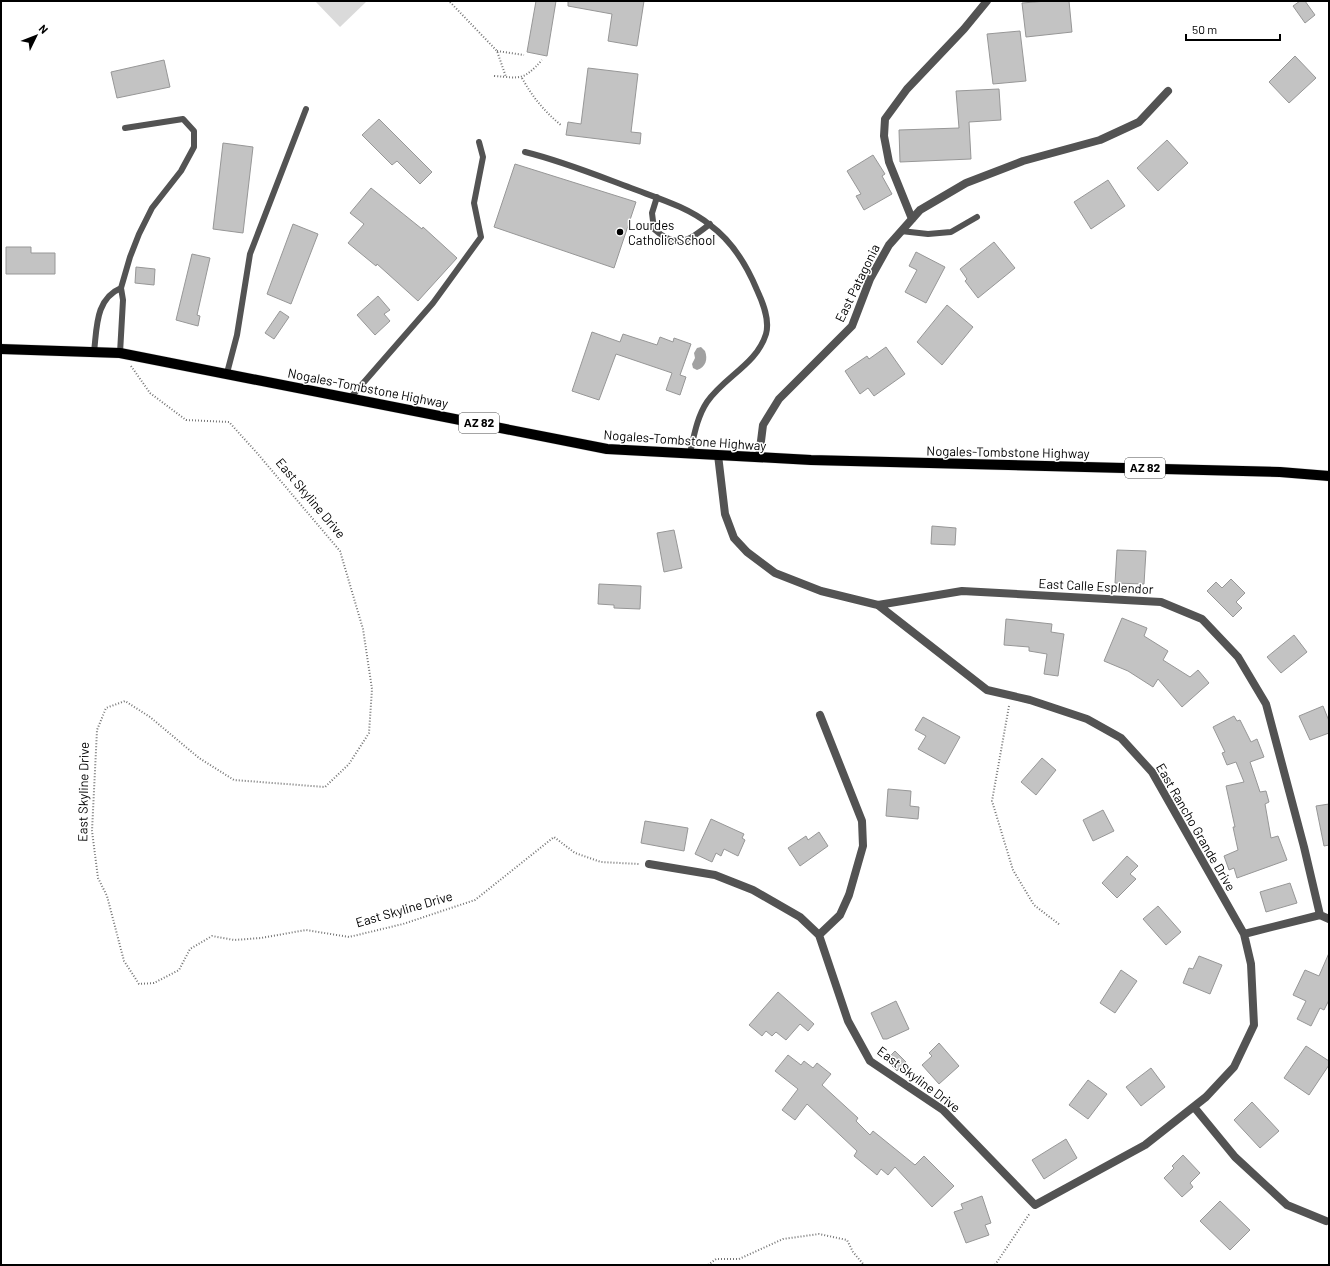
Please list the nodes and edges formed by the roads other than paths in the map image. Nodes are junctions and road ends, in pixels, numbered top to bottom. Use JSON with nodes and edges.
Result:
{"nodes":[{"id":1,"x":987,"y":1,"type":"edge"},
{"id":2,"x":1168,"y":90,"type":"dead end"},
{"id":3,"x":306,"y":109,"type":"dead end"},
{"id":4,"x":125,"y":128,"type":"dead end"},
{"id":5,"x":480,"y":142,"type":"dead end"},
{"id":6,"x":525,"y":152,"type":"dead end"},
{"id":7,"x":657,"y":197,"type":"junction"},
{"id":8,"x":977,"y":217,"type":"dead end"},
{"id":9,"x":912,"y":219,"type":"junction"},
{"id":10,"x":710,"y":224,"type":"junction"},
{"id":11,"x":901,"y":231,"type":"junction"},
{"id":12,"x":121,"y":288,"type":"junction"},
{"id":13,"x":1,"y":349,"type":"edge"},
{"id":14,"x":94,"y":352,"type":"junction"},
{"id":15,"x":120,"y":353,"type":"junction"},
{"id":16,"x":227,"y":373,"type":"junction"},
{"id":17,"x":351,"y":397,"type":"junction"},
{"id":18,"x":690,"y":453,"type":"junction"},
{"id":19,"x":718,"y":455,"type":"junction"},
{"id":20,"x":759,"y":457,"type":"junction"},
{"id":21,"x":1329,"y":476,"type":"edge"},
{"id":22,"x":878,"y":605,"type":"junction"},
{"id":23,"x":820,"y":715,"type":"dead end"},
{"id":24,"x":649,"y":864,"type":"road end"},
{"id":25,"x":1320,"y":914,"type":"junction"},
{"id":26,"x":1329,"y":919,"type":"edge"},
{"id":27,"x":1244,"y":934,"type":"junction"},
{"id":28,"x":819,"y":935,"type":"junction"},
{"id":29,"x":1194,"y":1107,"type":"junction"},
{"id":30,"x":1326,"y":1221,"type":"dead end"}],
"edges":[{"from":1,"to":9,"type":"street"},
{"from":2,"to":9,"type":"street","name":"East Patagonia"},
{"from":3,"to":16,"type":"lane"},
{"from":4,"to":12,"type":"lane"},
{"from":5,"to":17,"type":"lane"},
{"from":6,"to":7,"type":"lane"},
{"from":7,"to":10,"type":"lane"},
{"from":7,"to":10,"type":"lane"},
{"from":8,"to":11,"type":"lane"},
{"from":9,"to":11,"type":"street","name":"East Patagonia"},
{"from":10,"to":18,"type":"lane"},
{"from":11,"to":20,"type":"street","name":"East Patagonia"},
{"from":12,"to":14,"type":"lane"},
{"from":12,"to":15,"type":"lane"},
{"from":13,"to":14,"type":"main road","name":"Nogales-Tombstone Highway","number":"AZ 82"},
{"from":14,"to":15,"type":"main road","name":"Nogales-Tombstone Highway","number":"AZ 82"},
{"from":15,"to":16,"type":"main road","name":"Nogales-Tombstone Highway","number":"AZ 82"},
{"from":16,"to":17,"type":"main road","name":"Nogales-Tombstone Highway","number":"AZ 82"},
{"from":17,"to":18,"type":"main road","name":"Nogales-Tombstone Highway","number":"AZ 82"},
{"from":18,"to":19,"type":"main road","name":"Nogales-Tombstone Highway","number":"AZ 82"},
{"from":19,"to":20,"type":"main road","name":"Nogales-Tombstone Highway","number":"AZ 82"},
{"from":19,"to":22,"type":"street","name":"East Rancho Grande Drive"},
{"from":20,"to":21,"type":"main road","name":"Nogales-Tombstone Highway","number":"AZ 82"},
{"from":22,"to":25,"type":"street","name":"East Calle Esplendor"},
{"from":22,"to":27,"type":"street","name":"East Rancho Grande Drive"},
{"from":23,"to":28,"type":"street"},
{"from":24,"to":28,"type":"street","name":"East Skyline Drive"},
{"from":25,"to":26,"type":"street"},
{"from":25,"to":27,"type":"street"},
{"from":27,"to":29,"type":"street","name":"East Rancho Grande Drive"},
{"from":28,"to":29,"type":"street","name":"East Skyline Drive"},
{"from":29,"to":30,"type":"street"}]}
